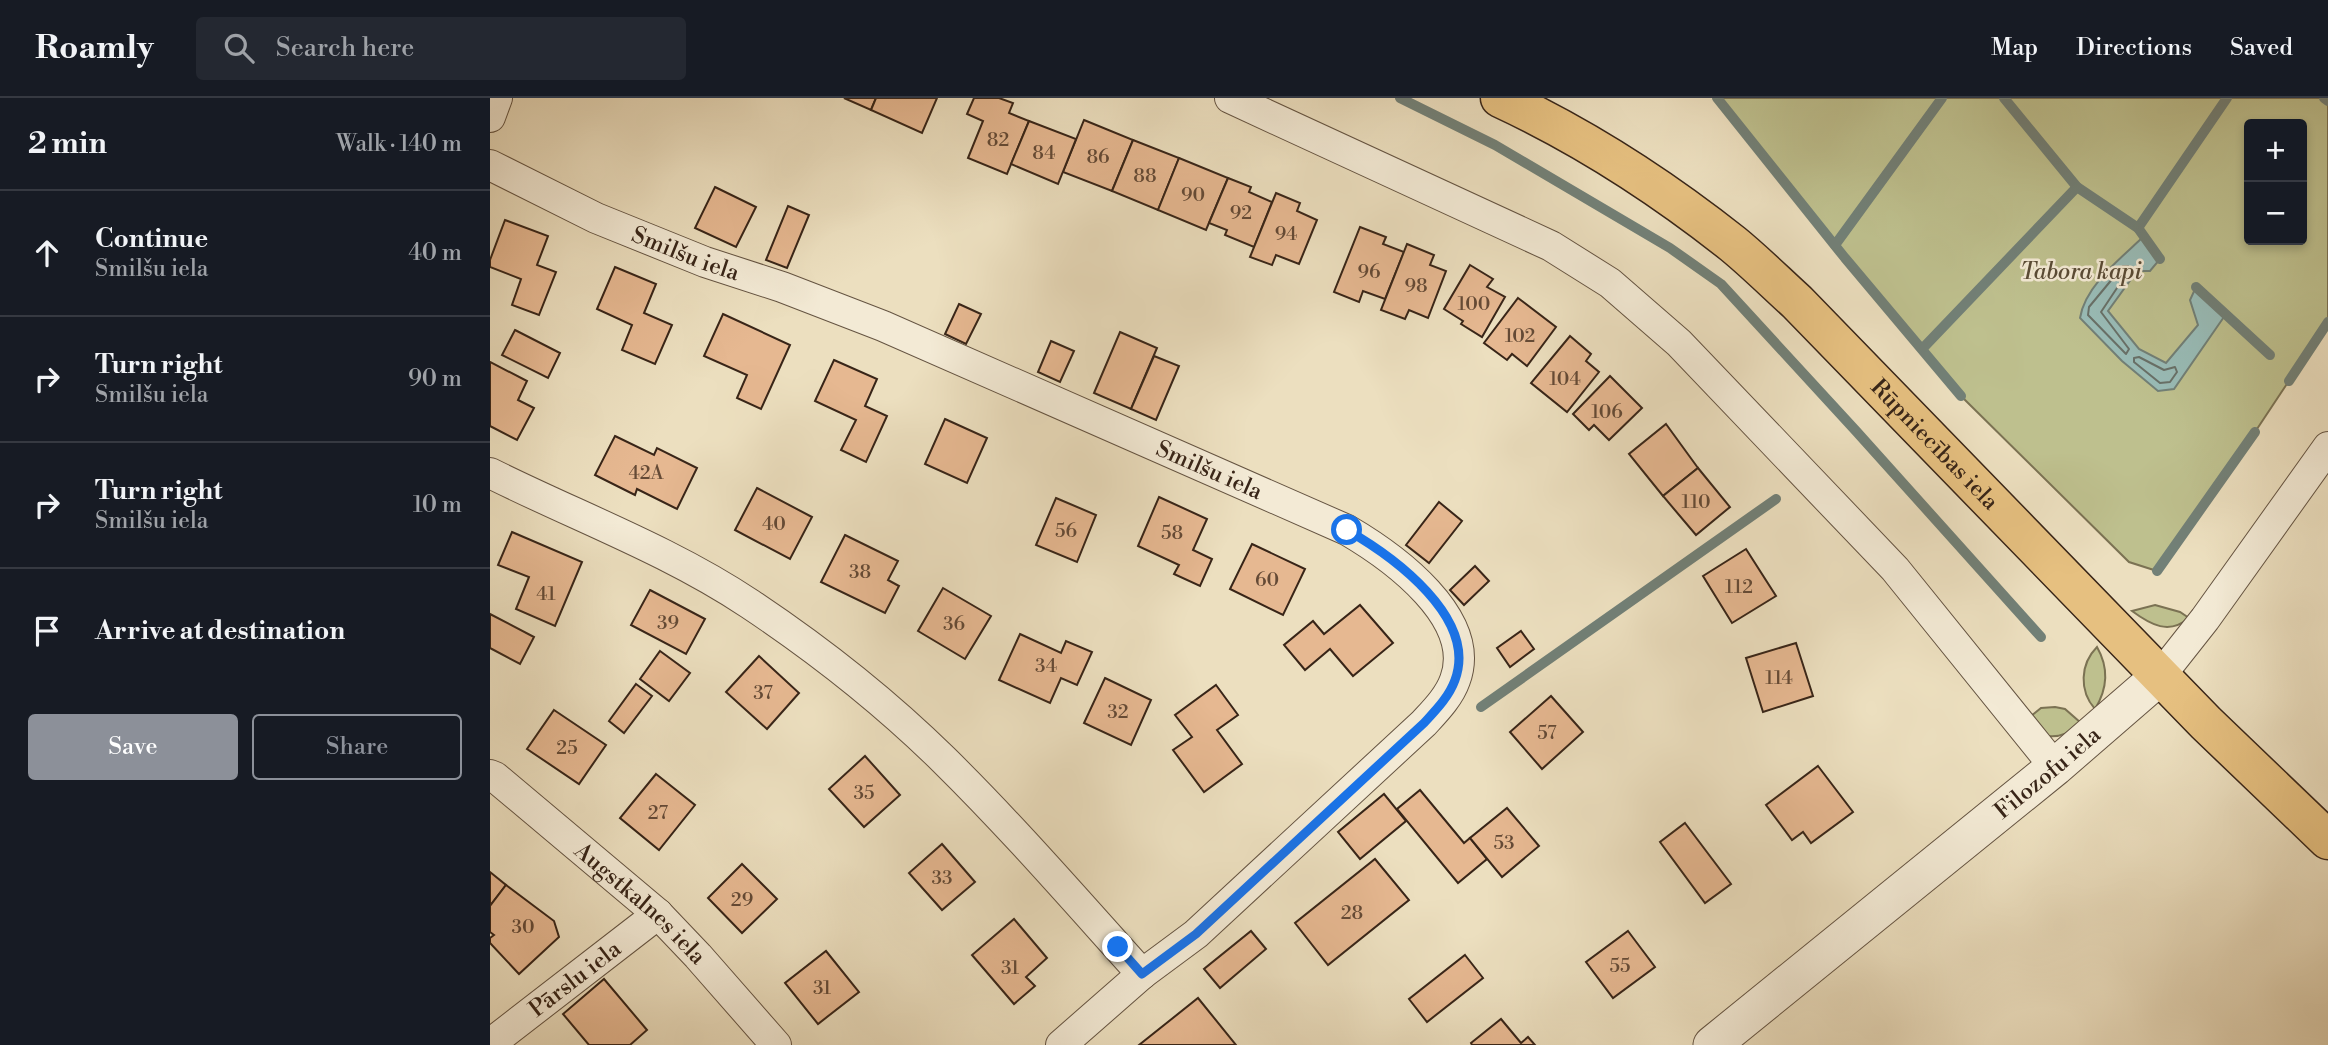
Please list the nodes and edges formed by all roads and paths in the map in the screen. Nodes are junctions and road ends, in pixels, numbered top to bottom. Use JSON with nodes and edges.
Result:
{"nodes":[{"id":1,"x":497,"y":98,"type":"edge"},
{"id":2,"x":1500,"y":98,"type":"edge"},
{"id":3,"x":1247,"y":101,"type":"edge"},
{"id":4,"x":490,"y":117,"type":"edge"},
{"id":5,"x":490,"y":165,"type":"edge"},
{"id":6,"x":2328,"y":447,"type":"edge"},
{"id":7,"x":490,"y":473,"type":"edge"},
{"id":8,"x":2160,"y":676,"type":"junction"},
{"id":9,"x":2055,"y":767,"type":"junction"},
{"id":10,"x":490,"y":775,"type":"edge"},
{"id":11,"x":2328,"y":840,"type":"edge"},
{"id":12,"x":658,"y":914,"type":"junction"},
{"id":13,"x":1142,"y":974,"type":"junction"},
{"id":14,"x":490,"y":1044,"type":"edge"},
{"id":15,"x":776,"y":1045,"type":"edge"},
{"id":16,"x":1060,"y":1045,"type":"edge"},
{"id":17,"x":1712,"y":1045,"type":"edge"}],
"edges":[{"from":1,"to":4,"type":"street"},
{"from":2,"to":8,"type":"main road","name":"Rūpniecības iela"},
{"from":3,"to":9,"type":"street"},
{"from":5,"to":13,"type":"street","name":"Smilšu iela"},
{"from":6,"to":8,"type":"street","name":"Filozofu iela"},
{"from":7,"to":13,"type":"street"},
{"from":8,"to":9,"type":"street","name":"Filozofu iela"},
{"from":8,"to":11,"type":"main road","name":"Rūpniecības iela"},
{"from":9,"to":17,"type":"street","name":"Filozofu iela"},
{"from":10,"to":12,"type":"street","name":"Augstkalnes iela"},
{"from":12,"to":14,"type":"street","name":"Pārslu iela"},
{"from":12,"to":15,"type":"street","name":"Augstkalnes iela"},
{"from":13,"to":16,"type":"street","name":"Smilšu iela"}]}
